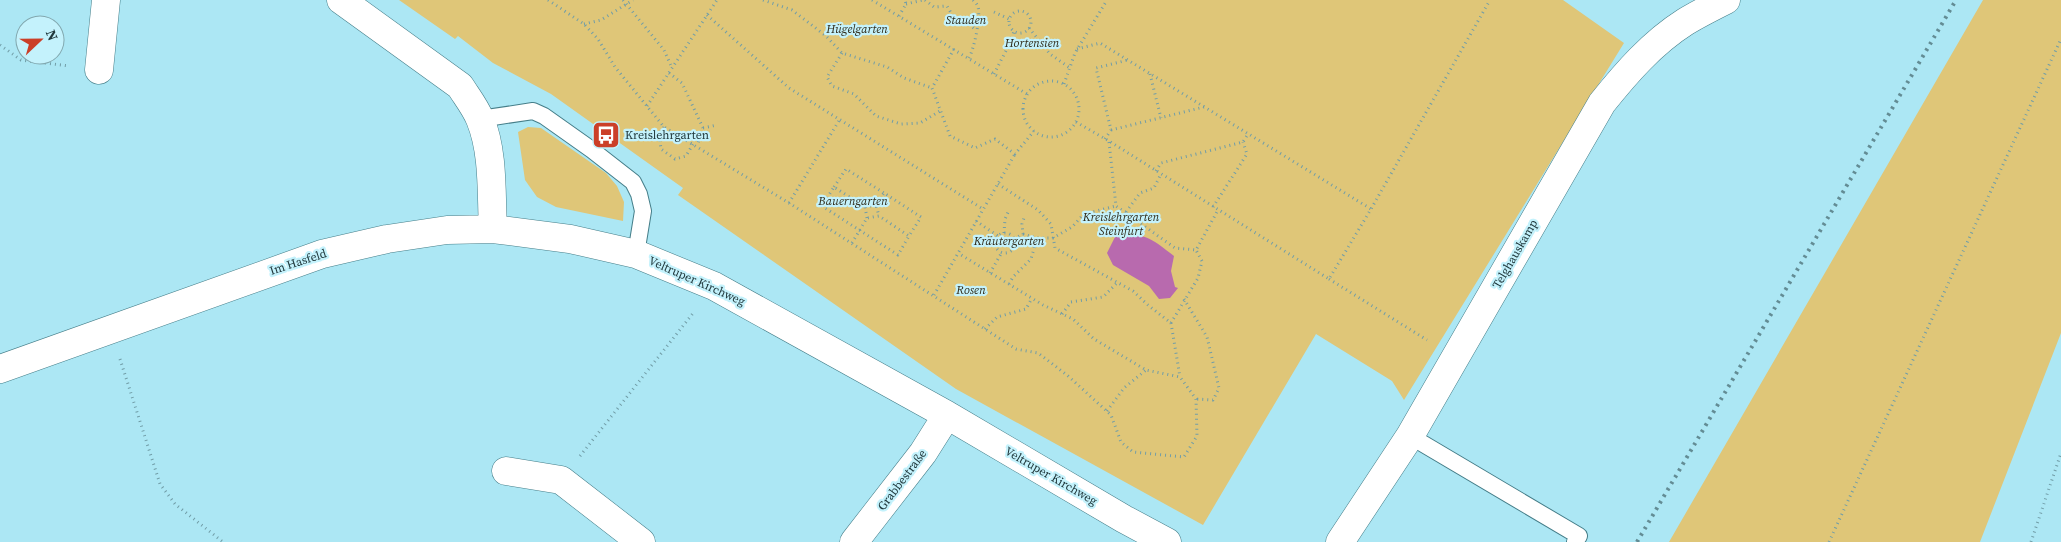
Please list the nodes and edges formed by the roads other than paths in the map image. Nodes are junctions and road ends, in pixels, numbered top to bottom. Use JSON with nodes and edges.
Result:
{"nodes":[{"id":1,"x":106,"y":0,"type":"edge"},
{"id":2,"x":341,"y":0,"type":"edge"},
{"id":3,"x":1726,"y":0,"type":"edge"},
{"id":4,"x":99,"y":70,"type":"road end"},
{"id":5,"x":480,"y":119,"type":"junction"},
{"id":6,"x":493,"y":230,"type":"junction"},
{"id":7,"x":636,"y":254,"type":"junction"},
{"id":8,"x":0,"y":369,"type":"edge"},
{"id":9,"x":947,"y":415,"type":"junction"},
{"id":10,"x":1410,"y":436,"type":"junction"},
{"id":11,"x":506,"y":471,"type":"dead end"},
{"id":12,"x":640,"y":542,"type":"edge"},
{"id":13,"x":854,"y":542,"type":"edge"},
{"id":14,"x":1168,"y":542,"type":"edge"},
{"id":15,"x":1340,"y":542,"type":"edge"},
{"id":16,"x":1575,"y":542,"type":"edge"}],
"edges":[{"from":1,"to":4,"type":"street"},
{"from":2,"to":5,"type":"street"},
{"from":3,"to":10,"type":"street","name":"Telghauskamp"},
{"from":5,"to":6,"type":"street"},
{"from":5,"to":7,"type":"lane"},
{"from":6,"to":7,"type":"street","name":"Veltruper Kirchweg"},
{"from":6,"to":8,"type":"street","name":"Im Hasfeld"},
{"from":7,"to":9,"type":"street","name":"Veltruper Kirchweg"},
{"from":9,"to":13,"type":"street","name":"Grabbestraße"},
{"from":9,"to":14,"type":"street","name":"Veltruper Kirchweg"},
{"from":10,"to":15,"type":"street","name":"Telghauskamp"},
{"from":10,"to":16,"type":"lane"},
{"from":11,"to":12,"type":"street"}]}
